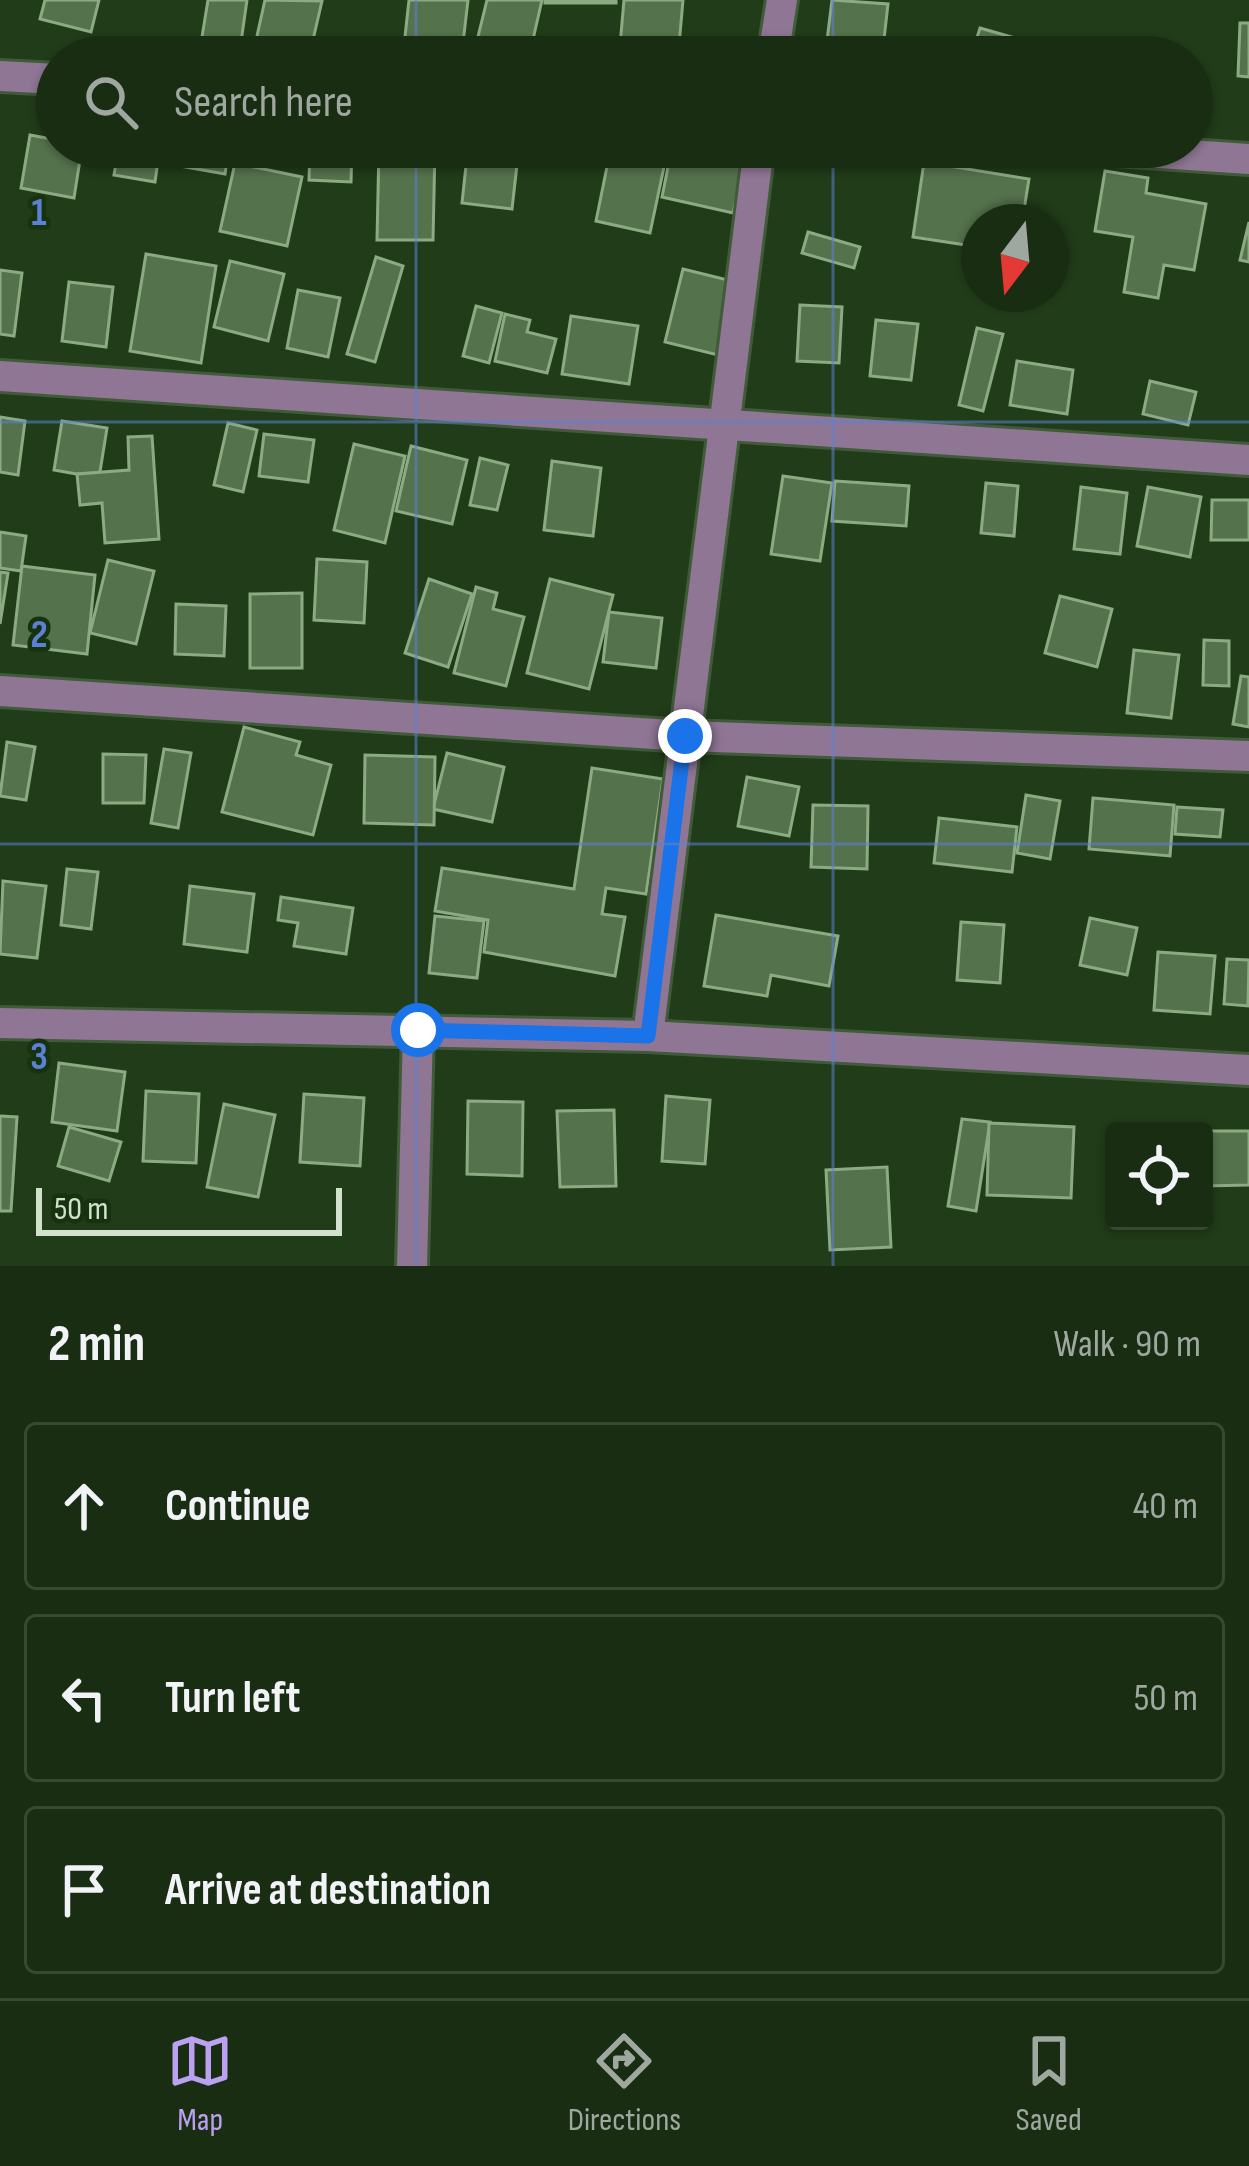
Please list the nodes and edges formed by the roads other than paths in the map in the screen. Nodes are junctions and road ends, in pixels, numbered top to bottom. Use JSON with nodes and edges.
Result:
{"nodes":[{"id":1,"x":782,"y":0,"type":"edge"},
{"id":2,"x":776,"y":36,"type":"edge"},
{"id":3,"x":0,"y":76,"type":"edge"},
{"id":4,"x":36,"y":79,"type":"edge"},
{"id":5,"x":1213,"y":157,"type":"edge"},
{"id":6,"x":1249,"y":159,"type":"edge"},
{"id":7,"x":756,"y":168,"type":"edge"},
{"id":8,"x":0,"y":376,"type":"edge"},
{"id":9,"x":724,"y":424,"type":"junction"},
{"id":10,"x":1249,"y":460,"type":"edge"},
{"id":11,"x":0,"y":691,"type":"edge"},
{"id":12,"x":685,"y":736,"type":"junction"},
{"id":13,"x":1249,"y":756,"type":"edge"},
{"id":14,"x":0,"y":1023,"type":"edge"},
{"id":15,"x":418,"y":1030,"type":"junction"},
{"id":16,"x":648,"y":1036,"type":"junction"},
{"id":17,"x":1249,"y":1070,"type":"edge"},
{"id":18,"x":412,"y":1266,"type":"edge"}],
"edges":[{"from":1,"to":2,"type":"street"},
{"from":3,"to":4,"type":"street"},
{"from":5,"to":6,"type":"street"},
{"from":7,"to":9,"type":"street"},
{"from":8,"to":9,"type":"street"},
{"from":9,"to":10,"type":"street"},
{"from":9,"to":12,"type":"street"},
{"from":11,"to":12,"type":"street"},
{"from":12,"to":13,"type":"street"},
{"from":12,"to":16,"type":"street"},
{"from":14,"to":15,"type":"street"},
{"from":15,"to":16,"type":"street"},
{"from":15,"to":18,"type":"street"},
{"from":16,"to":17,"type":"street"}]}
